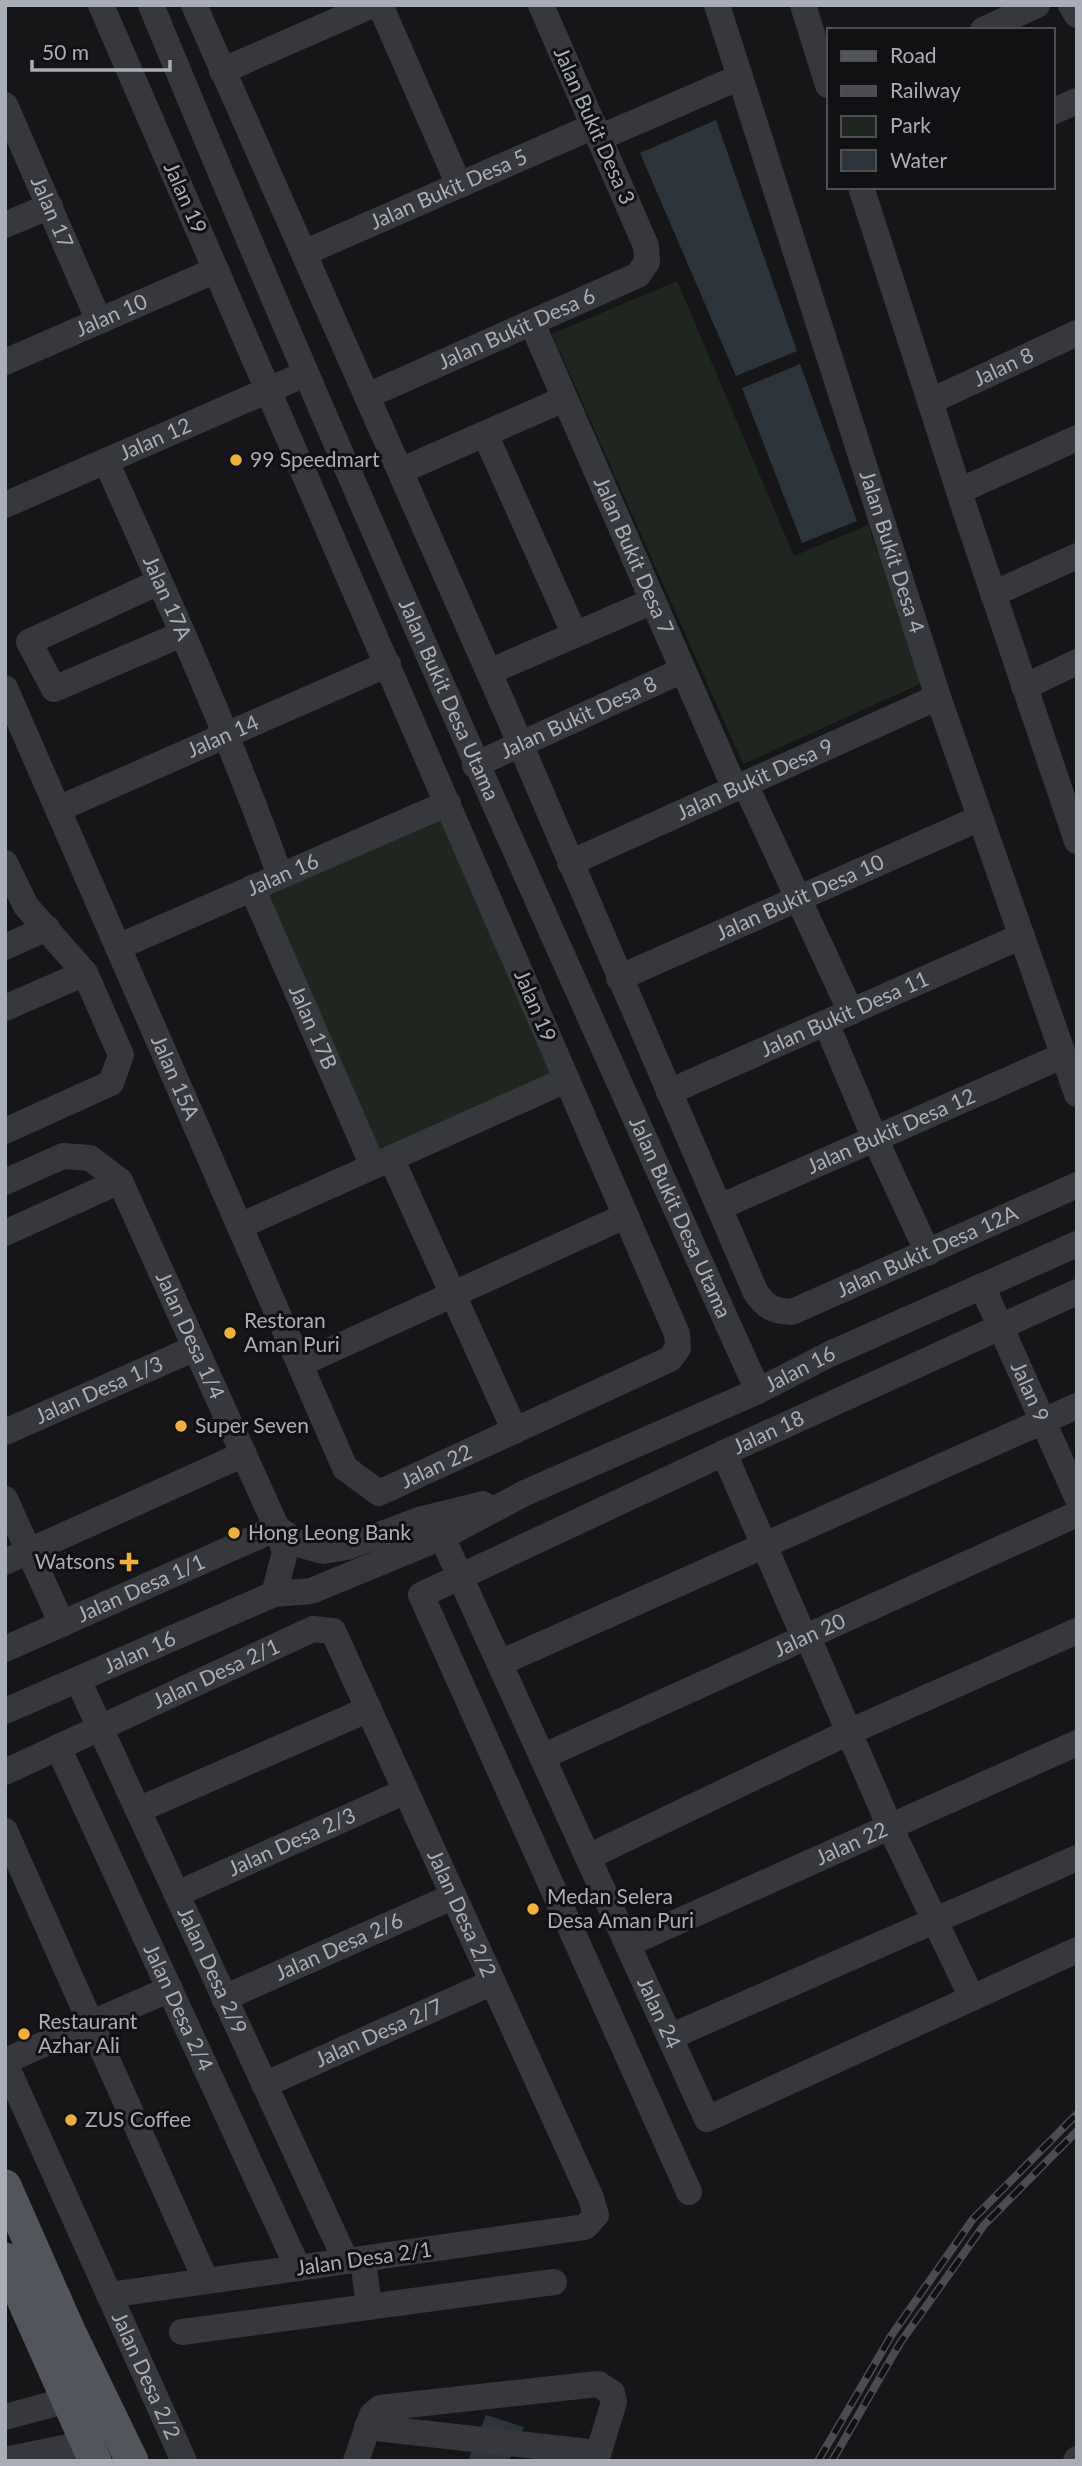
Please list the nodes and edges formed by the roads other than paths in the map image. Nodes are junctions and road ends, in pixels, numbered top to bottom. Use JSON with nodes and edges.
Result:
{"nodes":[{"id":1,"x":101,"y":5,"type":"edge"},
{"id":2,"x":151,"y":5,"type":"edge"},
{"id":3,"x":194,"y":5,"type":"edge"},
{"id":4,"x":372,"y":5,"type":"edge"},
{"id":5,"x":380,"y":5,"type":"edge"},
{"id":6,"x":541,"y":5,"type":"edge"},
{"id":7,"x":717,"y":5,"type":"edge"},
{"id":8,"x":803,"y":5,"type":"edge"},
{"id":9,"x":1037,"y":5,"type":"edge"},
{"id":10,"x":1071,"y":5,"type":"edge"},
{"id":11,"x":1077,"y":15,"type":"edge"},
{"id":12,"x":987,"y":28,"type":"edge"},
{"id":13,"x":222,"y":71,"type":"junction"},
{"id":14,"x":740,"y":77,"type":"junction"},
{"id":15,"x":827,"y":82,"type":"edge"},
{"id":16,"x":1077,"y":101,"type":"edge"},
{"id":17,"x":5,"y":105,"type":"edge"},
{"id":18,"x":1054,"y":111,"type":"edge"},
{"id":19,"x":597,"y":132,"type":"junction"},
{"id":20,"x":459,"y":185,"type":"junction"},
{"id":21,"x":869,"y":190,"type":"edge"},
{"id":22,"x":50,"y":206,"type":"junction"},
{"id":23,"x":5,"y":225,"type":"edge"},
{"id":24,"x":646,"y":246,"type":"joint"},
{"id":25,"x":304,"y":253,"type":"junction"},
{"id":26,"x":216,"y":270,"type":"junction"},
{"id":27,"x":99,"y":321,"type":"junction"},
{"id":28,"x":532,"y":323,"type":"junction"},
{"id":29,"x":1077,"y":333,"type":"edge"},
{"id":30,"x":5,"y":362,"type":"edge"},
{"id":31,"x":305,"y":374,"type":"junction"},
{"id":32,"x":269,"y":390,"type":"junction"},
{"id":33,"x":367,"y":396,"type":"junction"},
{"id":34,"x":564,"y":399,"type":"junction"},
{"id":35,"x":931,"y":401,"type":"junction"},
{"id":36,"x":485,"y":433,"type":"junction"},
{"id":37,"x":1077,"y":438,"type":"edge"},
{"id":38,"x":106,"y":461,"type":"junction"},
{"id":39,"x":400,"y":471,"type":"junction"},
{"id":40,"x":958,"y":491,"type":"junction"},
{"id":41,"x":5,"y":505,"type":"edge"},
{"id":42,"x":1077,"y":556,"type":"edge"},
{"id":43,"x":159,"y":582,"type":"junction"},
{"id":44,"x":993,"y":594,"type":"junction"},
{"id":45,"x":653,"y":601,"type":"junction"},
{"id":46,"x":182,"y":634,"type":"junction"},
{"id":47,"x":575,"y":635,"type":"junction"},
{"id":48,"x":1077,"y":662,"type":"edge"},
{"id":49,"x":388,"y":664,"type":"junction"},
{"id":50,"x":683,"y":670,"type":"junction"},
{"id":51,"x":489,"y":672,"type":"junction"},
{"id":52,"x":1024,"y":687,"type":"junction"},
{"id":53,"x":5,"y":688,"type":"edge"},
{"id":54,"x":939,"y":697,"type":"junction"},
{"id":55,"x":227,"y":736,"type":"junction"},
{"id":56,"x":520,"y":744,"type":"junction"},
{"id":57,"x":475,"y":765,"type":"junction"},
{"id":58,"x":740,"y":787,"type":"junction"},
{"id":59,"x":1068,"y":787,"type":"edge"},
{"id":60,"x":448,"y":803,"type":"junction"},
{"id":61,"x":58,"y":809,"type":"junction"},
{"id":62,"x":980,"y":818,"type":"junction"},
{"id":63,"x":1077,"y":841,"type":"edge"},
{"id":64,"x":5,"y":863,"type":"edge"},
{"id":65,"x":570,"y":863,"type":"junction"},
{"id":66,"x":280,"y":876,"type":"junction"},
{"id":67,"x":252,"y":888,"type":"junction"},
{"id":68,"x":798,"y":899,"type":"junction"},
{"id":69,"x":47,"y":928,"type":"junction"},
{"id":70,"x":1022,"y":936,"type":"junction"},
{"id":71,"x":5,"y":947,"type":"edge"},
{"id":72,"x":118,"y":947,"type":"junction"},
{"id":73,"x":85,"y":973,"type":"junction"},
{"id":74,"x":619,"y":978,"type":"junction"},
{"id":75,"x":5,"y":1008,"type":"edge"},
{"id":76,"x":851,"y":1012,"type":"junction"},
{"id":77,"x":826,"y":1023,"type":"junction"},
{"id":78,"x":1062,"y":1056,"type":"junction"},
{"id":79,"x":566,"y":1080,"type":"junction"},
{"id":80,"x":669,"y":1092,"type":"junction"},
{"id":81,"x":1077,"y":1094,"type":"edge"},
{"id":82,"x":5,"y":1131,"type":"edge"},
{"id":83,"x":875,"y":1139,"type":"junction"},
{"id":84,"x":382,"y":1162,"type":"junction"},
{"id":85,"x":120,"y":1181,"type":"junction"},
{"id":86,"x":5,"y":1182,"type":"edge"},
{"id":87,"x":1077,"y":1185,"type":"edge"},
{"id":88,"x":720,"y":1207,"type":"junction"},
{"id":89,"x":625,"y":1216,"type":"junction"},
{"id":90,"x":240,"y":1226,"type":"junction"},
{"id":91,"x":5,"y":1233,"type":"edge"},
{"id":92,"x":1077,"y":1244,"type":"edge"},
{"id":93,"x":928,"y":1253,"type":"junction"},
{"id":94,"x":982,"y":1286,"type":"junction"},
{"id":95,"x":1077,"y":1292,"type":"edge"},
{"id":96,"x":453,"y":1294,"type":"junction"},
{"id":97,"x":776,"y":1311,"type":"joint"},
{"id":98,"x":1001,"y":1327,"type":"junction"},
{"id":99,"x":195,"y":1348,"type":"junction"},
{"id":100,"x":678,"y":1348,"type":"joint"},
{"id":101,"x":300,"y":1364,"type":"junction"},
{"id":102,"x":758,"y":1391,"type":"junction"},
{"id":103,"x":1077,"y":1406,"type":"edge"},
{"id":104,"x":1043,"y":1421,"type":"junction"},
{"id":105,"x":514,"y":1431,"type":"junction"},
{"id":106,"x":5,"y":1433,"type":"edge"},
{"id":107,"x":724,"y":1453,"type":"junction"},
{"id":108,"x":244,"y":1454,"type":"junction"},
{"id":109,"x":345,"y":1468,"type":"joint"},
{"id":110,"x":525,"y":1493,"type":"junction"},
{"id":111,"x":1077,"y":1497,"type":"edge"},
{"id":112,"x":5,"y":1499,"type":"edge"},
{"id":113,"x":1077,"y":1514,"type":"edge"},
{"id":114,"x":277,"y":1528,"type":"junction"},
{"id":115,"x":442,"y":1537,"type":"junction"},
{"id":116,"x":764,"y":1544,"type":"junction"},
{"id":117,"x":17,"y":1556,"type":"edge"},
{"id":118,"x":460,"y":1577,"type":"junction"},
{"id":119,"x":274,"y":1594,"type":"junction"},
{"id":120,"x":62,"y":1624,"type":"junction"},
{"id":121,"x":1077,"y":1630,"type":"edge"},
{"id":122,"x":333,"y":1631,"type":"joint"},
{"id":123,"x":805,"y":1636,"type":"junction"},
{"id":124,"x":5,"y":1649,"type":"edge"},
{"id":125,"x":500,"y":1664,"type":"junction"},
{"id":126,"x":78,"y":1680,"type":"junction"},
{"id":127,"x":369,"y":1709,"type":"junction"},
{"id":128,"x":5,"y":1712,"type":"edge"},
{"id":129,"x":100,"y":1728,"type":"junction"},
{"id":130,"x":849,"y":1732,"type":"junction"},
{"id":131,"x":1077,"y":1743,"type":"edge"},
{"id":132,"x":58,"y":1747,"type":"junction"},
{"id":133,"x":542,"y":1757,"type":"junction"},
{"id":134,"x":5,"y":1772,"type":"edge"},
{"id":135,"x":407,"y":1791,"type":"junction"},
{"id":136,"x":138,"y":1810,"type":"junction"},
{"id":137,"x":890,"y":1826,"type":"junction"},
{"id":138,"x":5,"y":1832,"type":"edge"},
{"id":139,"x":588,"y":1857,"type":"junction"},
{"id":140,"x":1077,"y":1858,"type":"edge"},
{"id":141,"x":177,"y":1894,"type":"junction"},
{"id":142,"x":454,"y":1895,"type":"junction"},
{"id":143,"x":935,"y":1921,"type":"junction"},
{"id":144,"x":628,"y":1944,"type":"junction"},
{"id":145,"x":1077,"y":1950,"type":"edge"},
{"id":146,"x":493,"y":1982,"type":"junction"},
{"id":147,"x":170,"y":1989,"type":"junction"},
{"id":148,"x":224,"y":1998,"type":"junction"},
{"id":149,"x":972,"y":1998,"type":"junction"},
{"id":150,"x":92,"y":2023,"type":"junction"},
{"id":151,"x":670,"y":2037,"type":"junction"},
{"id":152,"x":5,"y":2062,"type":"edge"},
{"id":153,"x":264,"y":2085,"type":"junction"},
{"id":154,"x":5,"y":2186,"type":"edge"},
{"id":155,"x":689,"y":2192,"type":"dead end"},
{"id":156,"x":592,"y":2198,"type":"joint"},
{"id":157,"x":5,"y":2259,"type":"edge"},
{"id":158,"x":354,"y":2260,"type":"junction"},
{"id":159,"x":298,"y":2268,"type":"junction"},
{"id":160,"x":206,"y":2281,"type":"junction"},
{"id":161,"x":554,"y":2282,"type":"dead end"},
{"id":162,"x":109,"y":2295,"type":"junction"},
{"id":163,"x":369,"y":2307,"type":"junction"},
{"id":164,"x":183,"y":2332,"type":"dead end"},
{"id":165,"x":68,"y":2400,"type":"junction"},
{"id":166,"x":5,"y":2417,"type":"edge"},
{"id":167,"x":368,"y":2427,"type":"junction"},
{"id":168,"x":91,"y":2452,"type":"edge"},
{"id":169,"x":597,"y":2457,"type":"edge"},
{"id":170,"x":5,"y":2460,"type":"edge"},
{"id":171,"x":132,"y":2461,"type":"edge"},
{"id":172,"x":184,"y":2461,"type":"edge"},
{"id":173,"x":356,"y":2461,"type":"edge"}],
"edges":[{"from":1,"to":26,"type":"street","name":"Jalan 19"},
{"from":2,"to":31,"type":"street","name":"Jalan Bukit Desa Utama"},
{"from":3,"to":13,"type":"street","name":"Jalan Bukit Desa Utama"},
{"from":4,"to":13,"type":"street"},
{"from":5,"to":20,"type":"street"},
{"from":6,"to":19,"type":"street","name":"Jalan Bukit Desa 3"},
{"from":7,"to":14,"type":"street","name":"Jalan Bukit Desa 4"},
{"from":8,"to":15,"type":"street"},
{"from":9,"to":12,"type":"street"},
{"from":10,"to":11,"type":"street"},
{"from":13,"to":25,"type":"street","name":"Jalan Bukit Desa Utama"},
{"from":14,"to":19,"type":"street","name":"Jalan Bukit Desa 5"},
{"from":14,"to":54,"type":"street","name":"Jalan Bukit Desa 4"},
{"from":16,"to":18,"type":"street"},
{"from":17,"to":22,"type":"street","name":"Jalan 17"},
{"from":19,"to":20,"type":"street","name":"Jalan Bukit Desa 5"},
{"from":19,"to":24,"type":"street","name":"Jalan Bukit Desa 3"},
{"from":20,"to":25,"type":"street","name":"Jalan Bukit Desa 5"},
{"from":21,"to":35,"type":"street"},
{"from":22,"to":23,"type":"street"},
{"from":22,"to":27,"type":"street","name":"Jalan 17"},
{"from":24,"to":28,"type":"street","name":"Jalan Bukit Desa 6"},
{"from":25,"to":33,"type":"street","name":"Jalan Bukit Desa Utama"},
{"from":26,"to":27,"type":"street","name":"Jalan 10"},
{"from":26,"to":32,"type":"street","name":"Jalan 19"},
{"from":27,"to":30,"type":"street","name":"Jalan 10"},
{"from":28,"to":33,"type":"street","name":"Jalan Bukit Desa 6"},
{"from":28,"to":34,"type":"street","name":"Jalan Bukit Desa 7"},
{"from":29,"to":35,"type":"street","name":"Jalan 8"},
{"from":31,"to":32,"type":"street","name":"Jalan 12"},
{"from":31,"to":57,"type":"street","name":"Jalan Bukit Desa Utama"},
{"from":32,"to":38,"type":"street","name":"Jalan 12"},
{"from":32,"to":49,"type":"street","name":"Jalan 19"},
{"from":33,"to":39,"type":"street","name":"Jalan Bukit Desa Utama"},
{"from":34,"to":36,"type":"street"},
{"from":34,"to":45,"type":"street","name":"Jalan Bukit Desa 7"},
{"from":35,"to":40,"type":"street"},
{"from":36,"to":39,"type":"street"},
{"from":36,"to":47,"type":"street"},
{"from":37,"to":40,"type":"street"},
{"from":38,"to":41,"type":"street","name":"Jalan 12"},
{"from":38,"to":43,"type":"street","name":"Jalan 17A"},
{"from":39,"to":51,"type":"street","name":"Jalan Bukit Desa Utama"},
{"from":40,"to":44,"type":"street"},
{"from":42,"to":44,"type":"street"},
{"from":43,"to":46,"type":"street","name":"Jalan 17A"},
{"from":43,"to":46,"type":"street"},
{"from":44,"to":52,"type":"street"},
{"from":45,"to":47,"type":"street"},
{"from":45,"to":50,"type":"street","name":"Jalan Bukit Desa 7"},
{"from":46,"to":55,"type":"street","name":"Jalan 17A"},
{"from":47,"to":51,"type":"street"},
{"from":48,"to":52,"type":"street"},
{"from":49,"to":55,"type":"street","name":"Jalan 14"},
{"from":49,"to":60,"type":"street","name":"Jalan 19"},
{"from":50,"to":56,"type":"street","name":"Jalan Bukit Desa 8"},
{"from":50,"to":58,"type":"street","name":"Jalan Bukit Desa 7"},
{"from":51,"to":56,"type":"street","name":"Jalan Bukit Desa Utama"},
{"from":52,"to":59,"type":"street"},
{"from":53,"to":61,"type":"street","name":"Jalan 15A"},
{"from":54,"to":58,"type":"street","name":"Jalan Bukit Desa 9"},
{"from":54,"to":62,"type":"street","name":"Jalan Bukit Desa 4"},
{"from":55,"to":61,"type":"street","name":"Jalan 14"},
{"from":55,"to":66,"type":"street","name":"Jalan 17A"},
{"from":56,"to":57,"type":"street","name":"Jalan Bukit Desa 8"},
{"from":56,"to":65,"type":"street","name":"Jalan Bukit Desa Utama"},
{"from":57,"to":102,"type":"street","name":"Jalan Bukit Desa Utama"},
{"from":58,"to":65,"type":"street","name":"Jalan Bukit Desa 9"},
{"from":58,"to":68,"type":"street","name":"Jalan Bukit Desa 7"},
{"from":59,"to":63,"type":"street"},
{"from":60,"to":66,"type":"street","name":"Jalan 16"},
{"from":60,"to":79,"type":"street","name":"Jalan 19"},
{"from":61,"to":72,"type":"street","name":"Jalan 15A"},
{"from":62,"to":68,"type":"street","name":"Jalan Bukit Desa 10"},
{"from":62,"to":70,"type":"street","name":"Jalan Bukit Desa 4"},
{"from":64,"to":69,"type":"street"},
{"from":65,"to":74,"type":"street","name":"Jalan Bukit Desa Utama"},
{"from":66,"to":67,"type":"street","name":"Jalan 16"},
{"from":67,"to":72,"type":"street","name":"Jalan 16"},
{"from":67,"to":84,"type":"street","name":"Jalan 17B"},
{"from":68,"to":74,"type":"street","name":"Jalan Bukit Desa 10"},
{"from":68,"to":76,"type":"street","name":"Jalan Bukit Desa 7"},
{"from":69,"to":71,"type":"street"},
{"from":69,"to":73,"type":"street"},
{"from":70,"to":76,"type":"street","name":"Jalan Bukit Desa 11"},
{"from":70,"to":78,"type":"street","name":"Jalan Bukit Desa 4"},
{"from":72,"to":90,"type":"street","name":"Jalan 15A"},
{"from":73,"to":75,"type":"street"},
{"from":73,"to":82,"type":"street"},
{"from":74,"to":80,"type":"street","name":"Jalan Bukit Desa Utama"},
{"from":76,"to":77,"type":"street","name":"Jalan Bukit Desa 11"},
{"from":77,"to":80,"type":"street","name":"Jalan Bukit Desa 11"},
{"from":77,"to":83,"type":"street"},
{"from":78,"to":81,"type":"street","name":"Jalan Bukit Desa 4"},
{"from":78,"to":83,"type":"street","name":"Jalan Bukit Desa 12"},
{"from":79,"to":84,"type":"street"},
{"from":79,"to":89,"type":"street","name":"Jalan 19"},
{"from":80,"to":88,"type":"street","name":"Jalan Bukit Desa Utama"},
{"from":83,"to":88,"type":"street","name":"Jalan Bukit Desa 12"},
{"from":83,"to":93,"type":"street"},
{"from":84,"to":90,"type":"street"},
{"from":84,"to":96,"type":"street","name":"Jalan 17B"},
{"from":85,"to":86,"type":"street"},
{"from":85,"to":91,"type":"street"},
{"from":85,"to":99,"type":"street","name":"Jalan Desa 1/4"},
{"from":87,"to":93,"type":"street","name":"Jalan Bukit Desa 12A"},
{"from":88,"to":97,"type":"street","name":"Jalan Bukit Desa Utama"},
{"from":89,"to":96,"type":"street"},
{"from":89,"to":100,"type":"street","name":"Jalan 19"},
{"from":90,"to":101,"type":"street","name":"Jalan 15A"},
{"from":92,"to":94,"type":"street","name":"Jalan 16"},
{"from":93,"to":97,"type":"street","name":"Jalan Bukit Desa 12A"},
{"from":94,"to":98,"type":"street","name":"Jalan 9"},
{"from":94,"to":102,"type":"street","name":"Jalan 16"},
{"from":95,"to":98,"type":"street","name":"Jalan 18"},
{"from":96,"to":101,"type":"street"},
{"from":96,"to":105,"type":"street","name":"Jalan 17B"},
{"from":98,"to":104,"type":"street","name":"Jalan 9"},
{"from":98,"to":107,"type":"street","name":"Jalan 18"},
{"from":99,"to":106,"type":"street","name":"Jalan Desa 1/3"},
{"from":99,"to":108,"type":"street","name":"Jalan Desa 1/4"},
{"from":100,"to":105,"type":"street","name":"Jalan 22"},
{"from":101,"to":109,"type":"street","name":"Jalan 15A"},
{"from":102,"to":110,"type":"street","name":"Jalan 16"},
{"from":103,"to":104,"type":"street"},
{"from":104,"to":111,"type":"street","name":"Jalan 9"},
{"from":104,"to":116,"type":"street"},
{"from":105,"to":109,"type":"street","name":"Jalan 22"},
{"from":107,"to":116,"type":"street"},
{"from":107,"to":118,"type":"street","name":"Jalan 18"},
{"from":108,"to":114,"type":"street","name":"Jalan Desa 1/4"},
{"from":108,"to":117,"type":"street"},
{"from":110,"to":114,"type":"street","name":"Jalan 16"},
{"from":110,"to":115,"type":"street","name":"Jalan 16"},
{"from":112,"to":117,"type":"street"},
{"from":113,"to":123,"type":"street","name":"Jalan 20"},
{"from":114,"to":119,"type":"street"},
{"from":114,"to":120,"type":"street","name":"Jalan Desa 1/1"},
{"from":115,"to":118,"type":"street","name":"Jalan 24"},
{"from":115,"to":119,"type":"street","name":"Jalan 16"},
{"from":116,"to":123,"type":"street"},
{"from":116,"to":125,"type":"street"},
{"from":117,"to":120,"type":"street"},
{"from":118,"to":125,"type":"street","name":"Jalan 24"},
{"from":118,"to":155,"type":"street","name":"Jalan 18"},
{"from":119,"to":126,"type":"street","name":"Jalan 16"},
{"from":120,"to":124,"type":"street","name":"Jalan Desa 1/1"},
{"from":121,"to":130,"type":"street"},
{"from":122,"to":127,"type":"street","name":"Jalan Desa 2/2"},
{"from":122,"to":129,"type":"street","name":"Jalan Desa 2/1"},
{"from":123,"to":130,"type":"street"},
{"from":123,"to":133,"type":"street","name":"Jalan 20"},
{"from":125,"to":133,"type":"street","name":"Jalan 24"},
{"from":126,"to":128,"type":"street","name":"Jalan 16"},
{"from":126,"to":129,"type":"street","name":"Jalan Desa 2/9"},
{"from":127,"to":135,"type":"street","name":"Jalan Desa 2/2"},
{"from":127,"to":136,"type":"street"},
{"from":129,"to":132,"type":"street"},
{"from":129,"to":136,"type":"street","name":"Jalan Desa 2/9"},
{"from":130,"to":137,"type":"street"},
{"from":130,"to":139,"type":"street"},
{"from":131,"to":137,"type":"street","name":"Jalan 22"},
{"from":132,"to":134,"type":"street"},
{"from":132,"to":147,"type":"street","name":"Jalan Desa 2/4"},
{"from":133,"to":139,"type":"street","name":"Jalan 24"},
{"from":135,"to":141,"type":"street","name":"Jalan Desa 2/3"},
{"from":135,"to":142,"type":"street","name":"Jalan Desa 2/2"},
{"from":136,"to":141,"type":"street","name":"Jalan Desa 2/9"},
{"from":137,"to":143,"type":"street"},
{"from":137,"to":144,"type":"street","name":"Jalan 22"},
{"from":138,"to":150,"type":"street"},
{"from":139,"to":144,"type":"street","name":"Jalan 24"},
{"from":140,"to":143,"type":"street"},
{"from":141,"to":148,"type":"street","name":"Jalan Desa 2/9"},
{"from":142,"to":146,"type":"street","name":"Jalan Desa 2/2"},
{"from":142,"to":148,"type":"street","name":"Jalan Desa 2/6"},
{"from":143,"to":149,"type":"street"},
{"from":143,"to":151,"type":"street"},
{"from":144,"to":151,"type":"street","name":"Jalan 24"},
{"from":145,"to":149,"type":"street","name":"Jalan 24"},
{"from":146,"to":153,"type":"street","name":"Jalan Desa 2/7"},
{"from":146,"to":156,"type":"street","name":"Jalan Desa 2/2"},
{"from":147,"to":150,"type":"street"},
{"from":147,"to":159,"type":"street","name":"Jalan Desa 2/4"},
{"from":148,"to":153,"type":"street","name":"Jalan Desa 2/9"},
{"from":149,"to":151,"type":"street","name":"Jalan 24"},
{"from":150,"to":152,"type":"street"},
{"from":150,"to":160,"type":"street"},
{"from":152,"to":162,"type":"street","name":"Jalan Desa 2/2"},
{"from":153,"to":158,"type":"street","name":"Jalan Desa 2/9"},
{"from":154,"to":171,"type":"main road"},
{"from":156,"to":158,"type":"street","name":"Jalan Desa 2/1"},
{"from":157,"to":165,"type":"main road"},
{"from":158,"to":159,"type":"street","name":"Jalan Desa 2/1"},
{"from":158,"to":163,"type":"street","name":"Jalan Desa 2/9"},
{"from":159,"to":160,"type":"street","name":"Jalan Desa 2/1"},
{"from":160,"to":162,"type":"street","name":"Jalan Desa 2/1"},
{"from":161,"to":163,"type":"street"},
{"from":162,"to":172,"type":"street","name":"Jalan Desa 2/2"},
{"from":163,"to":164,"type":"street"},
{"from":165,"to":166,"type":"street"},
{"from":165,"to":168,"type":"main road"},
{"from":167,"to":169,"type":"street"},
{"from":167,"to":169,"type":"street"},
{"from":167,"to":173,"type":"street"},
{"from":168,"to":170,"type":"street"}]}
